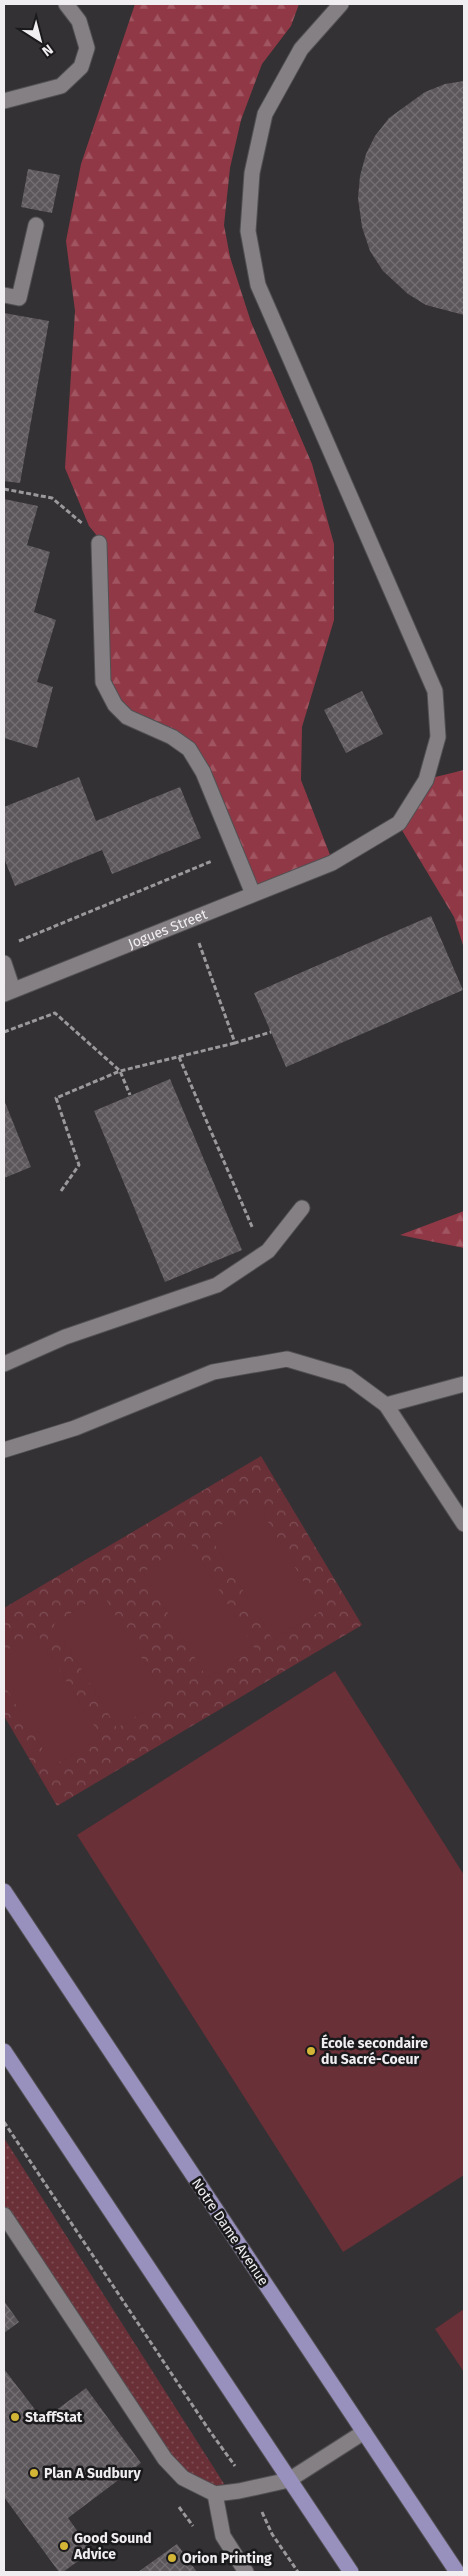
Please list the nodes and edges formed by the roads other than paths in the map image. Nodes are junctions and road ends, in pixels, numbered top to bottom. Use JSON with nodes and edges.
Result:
{"nodes":[{"id":1,"x":66,"y":4,"type":"edge"},
{"id":2,"x":342,"y":4,"type":"edge"},
{"id":3,"x":4,"y":101,"type":"edge"},
{"id":4,"x":36,"y":225,"type":"dead end"},
{"id":5,"x":4,"y":295,"type":"edge"},
{"id":6,"x":98,"y":543,"type":"road end"},
{"id":7,"x":253,"y":894,"type":"junction"},
{"id":8,"x":4,"y":963,"type":"edge"},
{"id":9,"x":9,"y":992,"type":"edge"},
{"id":10,"x":302,"y":1208,"type":"dead end"},
{"id":11,"x":4,"y":1364,"type":"edge"},
{"id":12,"x":464,"y":1384,"type":"edge"},
{"id":13,"x":386,"y":1405,"type":"junction"},
{"id":14,"x":4,"y":1450,"type":"edge"},
{"id":15,"x":464,"y":1524,"type":"edge"},
{"id":16,"x":4,"y":1891,"type":"edge"},
{"id":17,"x":4,"y":2051,"type":"edge"},
{"id":18,"x":4,"y":2216,"type":"edge"},
{"id":19,"x":364,"y":2432,"type":"junction"},
{"id":20,"x":289,"y":2480,"type":"junction"},
{"id":21,"x":215,"y":2494,"type":"junction"},
{"id":22,"x":246,"y":2572,"type":"edge"},
{"id":23,"x":351,"y":2572,"type":"edge"},
{"id":24,"x":457,"y":2572,"type":"edge"}],
"edges":[{"from":1,"to":3,"type":"street"},
{"from":2,"to":7,"type":"street","name":"Jogues Street"},
{"from":4,"to":5,"type":"street"},
{"from":6,"to":7,"type":"street"},
{"from":7,"to":9,"type":"street","name":"Jogues Street"},
{"from":8,"to":9,"type":"street"},
{"from":10,"to":11,"type":"street"},
{"from":12,"to":13,"type":"street"},
{"from":13,"to":14,"type":"street"},
{"from":13,"to":15,"type":"street"},
{"from":16,"to":19,"type":"main road","name":"Notre Dame Avenue"},
{"from":17,"to":20,"type":"main road"},
{"from":18,"to":21,"type":"street"},
{"from":19,"to":20,"type":"street"},
{"from":19,"to":24,"type":"main road","name":"Notre Dame Avenue"},
{"from":20,"to":21,"type":"street"},
{"from":20,"to":23,"type":"main road"},
{"from":21,"to":22,"type":"street"}]}
